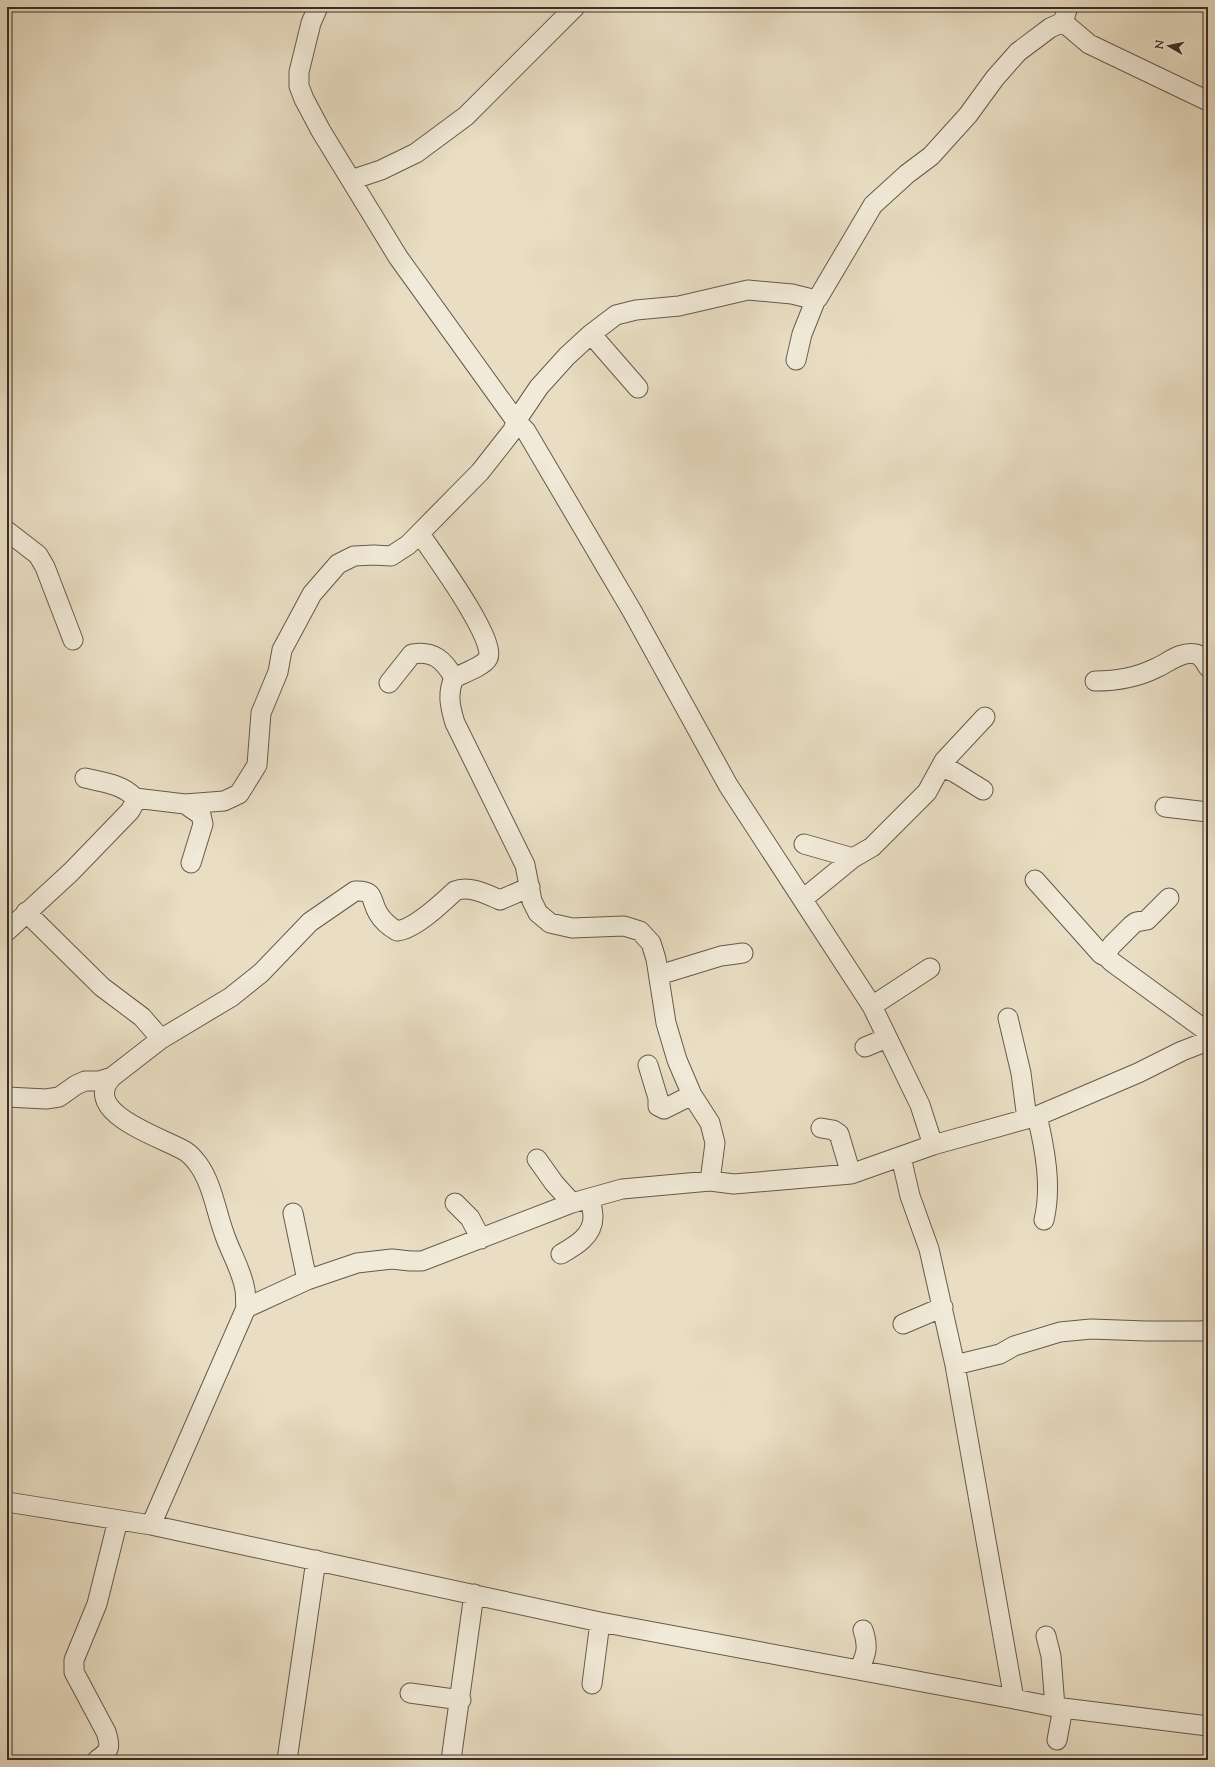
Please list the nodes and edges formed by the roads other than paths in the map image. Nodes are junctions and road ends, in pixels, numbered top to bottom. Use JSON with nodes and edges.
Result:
{"nodes":[{"id":1,"x":318,"y":7,"type":"edge"},
{"id":2,"x":575,"y":7,"type":"edge"},
{"id":3,"x":1063,"y":12,"type":"edge"},
{"id":4,"x":1208,"y":101,"type":"edge"},
{"id":5,"x":351,"y":180,"type":"junction"},
{"id":6,"x":816,"y":299,"type":"junction"},
{"id":7,"x":591,"y":334,"type":"junction"},
{"id":8,"x":796,"y":360,"type":"dead end"},
{"id":9,"x":638,"y":388,"type":"dead end"},
{"id":10,"x":516,"y":421,"type":"junction"},
{"id":11,"x":7,"y":532,"type":"edge"},
{"id":12,"x":420,"y":534,"type":"junction"},
{"id":13,"x":73,"y":640,"type":"dead end"},
{"id":14,"x":1208,"y":667,"type":"edge"},
{"id":15,"x":454,"y":678,"type":"junction"},
{"id":16,"x":1095,"y":681,"type":"dead end"},
{"id":17,"x":389,"y":683,"type":"dead end"},
{"id":18,"x":984,"y":717,"type":"dead end"},
{"id":19,"x":942,"y":768,"type":"junction"},
{"id":20,"x":84,"y":778,"type":"dead end"},
{"id":21,"x":982,"y":790,"type":"dead end"},
{"id":22,"x":135,"y":798,"type":"junction"},
{"id":23,"x":185,"y":804,"type":"junction"},
{"id":24,"x":1165,"y":807,"type":"dead end"},
{"id":25,"x":1208,"y":812,"type":"edge"},
{"id":26,"x":804,"y":844,"type":"dead end"},
{"id":27,"x":853,"y":858,"type":"junction"},
{"id":28,"x":191,"y":862,"type":"dead end"},
{"id":29,"x":1035,"y":880,"type":"dead end"},
{"id":30,"x":530,"y":887,"type":"junction"},
{"id":31,"x":1170,"y":898,"type":"dead end"},
{"id":32,"x":803,"y":899,"type":"junction"},
{"id":33,"x":26,"y":912,"type":"junction"},
{"id":34,"x":7,"y":931,"type":"edge"},
{"id":35,"x":743,"y":953,"type":"dead end"},
{"id":36,"x":1108,"y":957,"type":"junction"},
{"id":37,"x":930,"y":968,"type":"dead end"},
{"id":38,"x":659,"y":975,"type":"junction"},
{"id":39,"x":872,"y":1006,"type":"junction"},
{"id":40,"x":1008,"y":1018,"type":"dead end"},
{"id":41,"x":1208,"y":1032,"type":"edge"},
{"id":42,"x":887,"y":1038,"type":"junction"},
{"id":43,"x":161,"y":1039,"type":"junction"},
{"id":44,"x":1208,"y":1041,"type":"edge"},
{"id":45,"x":865,"y":1047,"type":"dead end"},
{"id":46,"x":648,"y":1065,"type":"dead end"},
{"id":47,"x":112,"y":1077,"type":"junction"},
{"id":48,"x":692,"y":1095,"type":"junction"},
{"id":49,"x":7,"y":1097,"type":"edge"},
{"id":50,"x":1032,"y":1118,"type":"junction"},
{"id":51,"x":821,"y":1128,"type":"dead end"},
{"id":52,"x":934,"y":1145,"type":"junction"},
{"id":53,"x":901,"y":1157,"type":"junction"},
{"id":54,"x":538,"y":1160,"type":"dead end"},
{"id":55,"x":851,"y":1174,"type":"junction"},
{"id":56,"x":710,"y":1181,"type":"junction"},
{"id":57,"x":590,"y":1198,"type":"junction"},
{"id":58,"x":455,"y":1203,"type":"dead end"},
{"id":59,"x":572,"y":1203,"type":"junction"},
{"id":60,"x":293,"y":1213,"type":"dead end"},
{"id":61,"x":1044,"y":1220,"type":"dead end"},
{"id":62,"x":481,"y":1238,"type":"junction"},
{"id":63,"x":561,"y":1254,"type":"dead end"},
{"id":64,"x":307,"y":1280,"type":"junction"},
{"id":65,"x":943,"y":1307,"type":"junction"},
{"id":66,"x":246,"y":1308,"type":"junction"},
{"id":67,"x":904,"y":1324,"type":"dead end"},
{"id":68,"x":1208,"y":1330,"type":"edge"},
{"id":69,"x":955,"y":1365,"type":"junction"},
{"id":70,"x":7,"y":1502,"type":"edge"},
{"id":71,"x":118,"y":1520,"type":"junction"},
{"id":72,"x":151,"y":1525,"type":"junction"},
{"id":73,"x":316,"y":1560,"type":"junction"},
{"id":74,"x":474,"y":1594,"type":"junction"},
{"id":75,"x":600,"y":1622,"type":"junction"},
{"id":76,"x":864,"y":1630,"type":"dead end"},
{"id":77,"x":1046,"y":1636,"type":"dead end"},
{"id":78,"x":859,"y":1670,"type":"junction"},
{"id":79,"x":592,"y":1684,"type":"dead end"},
{"id":80,"x":410,"y":1693,"type":"dead end"},
{"id":81,"x":460,"y":1700,"type":"junction"},
{"id":82,"x":1014,"y":1700,"type":"junction"},
{"id":83,"x":1059,"y":1707,"type":"junction"},
{"id":84,"x":1208,"y":1726,"type":"edge"},
{"id":85,"x":1057,"y":1740,"type":"dead end"},
{"id":86,"x":96,"y":1760,"type":"edge"},
{"id":87,"x":287,"y":1760,"type":"edge"},
{"id":88,"x":451,"y":1760,"type":"edge"}],
"edges":[{"from":1,"to":5,"type":"street"},
{"from":2,"to":5,"type":"street"},
{"from":3,"to":4,"type":"street"},
{"from":3,"to":6,"type":"street"},
{"from":5,"to":10,"type":"street"},
{"from":6,"to":7,"type":"street"},
{"from":6,"to":8,"type":"street"},
{"from":7,"to":9,"type":"street"},
{"from":7,"to":10,"type":"street"},
{"from":10,"to":12,"type":"street"},
{"from":10,"to":32,"type":"street"},
{"from":11,"to":13,"type":"street"},
{"from":12,"to":15,"type":"street"},
{"from":12,"to":23,"type":"street"},
{"from":14,"to":16,"type":"street"},
{"from":15,"to":17,"type":"street"},
{"from":15,"to":30,"type":"street"},
{"from":18,"to":19,"type":"street"},
{"from":19,"to":21,"type":"street"},
{"from":19,"to":27,"type":"street"},
{"from":20,"to":22,"type":"street"},
{"from":22,"to":23,"type":"street"},
{"from":22,"to":33,"type":"street"},
{"from":23,"to":28,"type":"street"},
{"from":24,"to":25,"type":"street"},
{"from":26,"to":27,"type":"street"},
{"from":27,"to":32,"type":"street"},
{"from":29,"to":36,"type":"street"},
{"from":30,"to":38,"type":"street"},
{"from":30,"to":43,"type":"street"},
{"from":31,"to":36,"type":"street"},
{"from":32,"to":39,"type":"street"},
{"from":33,"to":34,"type":"street"},
{"from":33,"to":43,"type":"street"},
{"from":35,"to":38,"type":"street"},
{"from":36,"to":41,"type":"street"},
{"from":37,"to":39,"type":"street"},
{"from":38,"to":48,"type":"street"},
{"from":39,"to":42,"type":"street"},
{"from":40,"to":50,"type":"street"},
{"from":42,"to":45,"type":"street"},
{"from":42,"to":52,"type":"street"},
{"from":43,"to":47,"type":"street"},
{"from":44,"to":50,"type":"street"},
{"from":46,"to":48,"type":"street"},
{"from":47,"to":49,"type":"street"},
{"from":47,"to":66,"type":"street"},
{"from":48,"to":56,"type":"street"},
{"from":50,"to":52,"type":"street"},
{"from":50,"to":61,"type":"street"},
{"from":51,"to":55,"type":"street"},
{"from":52,"to":53,"type":"street"},
{"from":53,"to":55,"type":"street"},
{"from":53,"to":65,"type":"street"},
{"from":54,"to":59,"type":"street"},
{"from":55,"to":56,"type":"street"},
{"from":56,"to":57,"type":"street"},
{"from":57,"to":59,"type":"street"},
{"from":57,"to":63,"type":"street"},
{"from":58,"to":62,"type":"street"},
{"from":59,"to":62,"type":"street"},
{"from":60,"to":64,"type":"street"},
{"from":62,"to":64,"type":"street"},
{"from":64,"to":66,"type":"street"},
{"from":65,"to":67,"type":"street"},
{"from":65,"to":69,"type":"street"},
{"from":66,"to":72,"type":"street"},
{"from":68,"to":69,"type":"street"},
{"from":69,"to":82,"type":"street"},
{"from":70,"to":71,"type":"street"},
{"from":71,"to":72,"type":"street"},
{"from":71,"to":86,"type":"street"},
{"from":72,"to":73,"type":"street"},
{"from":73,"to":74,"type":"street"},
{"from":73,"to":87,"type":"street"},
{"from":74,"to":75,"type":"street"},
{"from":74,"to":81,"type":"street"},
{"from":75,"to":78,"type":"street"},
{"from":75,"to":79,"type":"street"},
{"from":76,"to":78,"type":"street"},
{"from":77,"to":83,"type":"street"},
{"from":78,"to":82,"type":"street"},
{"from":80,"to":81,"type":"street"},
{"from":81,"to":88,"type":"street"},
{"from":82,"to":83,"type":"street"},
{"from":83,"to":84,"type":"street"},
{"from":83,"to":85,"type":"street"}]}
